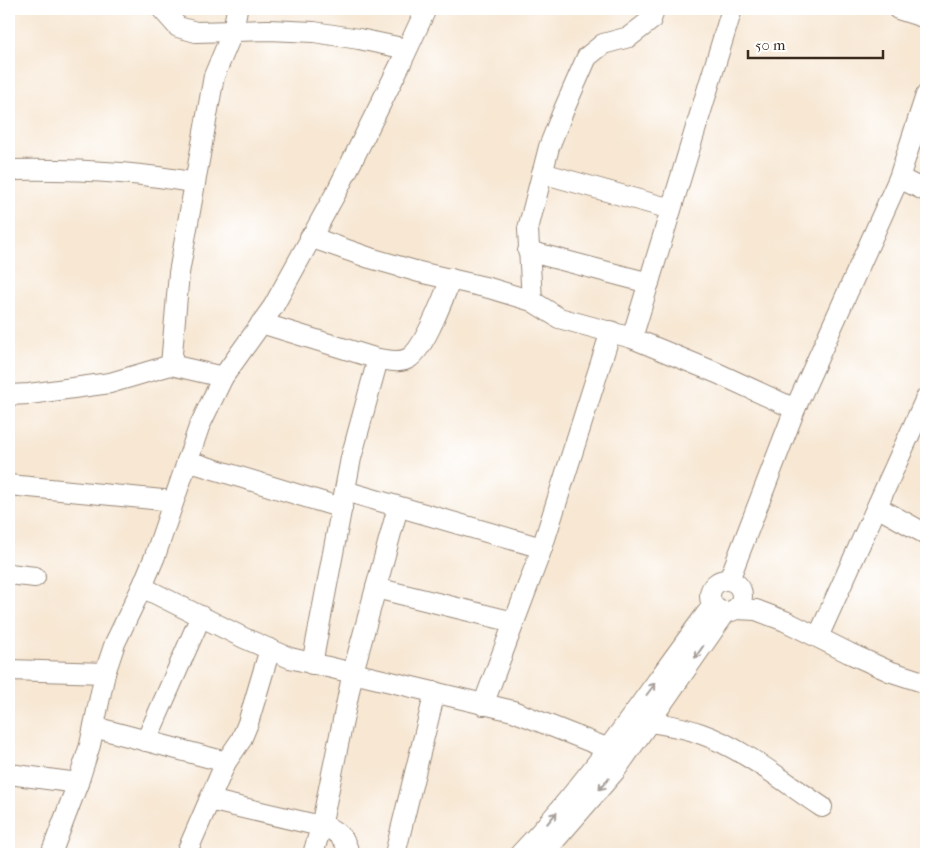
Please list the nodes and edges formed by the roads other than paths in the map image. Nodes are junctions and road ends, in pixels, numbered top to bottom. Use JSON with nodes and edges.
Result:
{"nodes":[{"id":1,"x":162,"y":9,"type":"edge"},
{"id":2,"x":237,"y":9,"type":"edge"},
{"id":3,"x":426,"y":9,"type":"edge"},
{"id":4,"x":654,"y":9,"type":"edge"},
{"id":5,"x":732,"y":9,"type":"edge"},
{"id":6,"x":898,"y":9,"type":"edge"},
{"id":7,"x":926,"y":18,"type":"edge"},
{"id":8,"x":233,"y":31,"type":"junction"},
{"id":9,"x":407,"y":49,"type":"junction"},
{"id":10,"x":926,"y":95,"type":"edge"},
{"id":11,"x":9,"y":170,"type":"edge"},
{"id":12,"x":542,"y":173,"type":"junction"},
{"id":13,"x":899,"y":178,"type":"junction"},
{"id":14,"x":194,"y":183,"type":"junction"},
{"id":15,"x":926,"y":191,"type":"edge"},
{"id":16,"x":671,"y":209,"type":"junction"},
{"id":17,"x":310,"y":237,"type":"junction"},
{"id":18,"x":528,"y":251,"type":"junction"},
{"id":19,"x":451,"y":279,"type":"junction"},
{"id":20,"x":648,"y":283,"type":"junction"},
{"id":21,"x":532,"y":301,"type":"junction"},
{"id":22,"x":261,"y":323,"type":"junction"},
{"id":23,"x":611,"y":331,"type":"junction"},
{"id":24,"x":632,"y":338,"type":"junction"},
{"id":25,"x":378,"y":359,"type":"junction"},
{"id":26,"x":171,"y":365,"type":"junction"},
{"id":27,"x":223,"y":376,"type":"junction"},
{"id":28,"x":9,"y":395,"type":"edge"},
{"id":29,"x":926,"y":398,"type":"edge"},
{"id":30,"x":795,"y":409,"type":"junction"},
{"id":31,"x":187,"y":461,"type":"junction"},
{"id":32,"x":9,"y":485,"type":"edge"},
{"id":33,"x":343,"y":500,"type":"junction"},
{"id":34,"x":174,"y":501,"type":"junction"},
{"id":35,"x":398,"y":506,"type":"junction"},
{"id":36,"x":877,"y":507,"type":"junction"},
{"id":37,"x":926,"y":534,"type":"edge"},
{"id":38,"x":542,"y":548,"type":"junction"},
{"id":39,"x":9,"y":574,"type":"edge"},
{"id":40,"x":35,"y":577,"type":"dead end"},
{"id":41,"x":729,"y":580,"type":"junction"},
{"id":42,"x":142,"y":587,"type":"junction"},
{"id":43,"x":376,"y":588,"type":"junction"},
{"id":44,"x":725,"y":609,"type":"junction"},
{"id":45,"x":200,"y":616,"type":"junction"},
{"id":46,"x":514,"y":622,"type":"junction"},
{"id":47,"x":818,"y":637,"type":"junction"},
{"id":48,"x":270,"y":649,"type":"junction"},
{"id":49,"x":312,"y":664,"type":"junction"},
{"id":50,"x":9,"y":670,"type":"edge"},
{"id":51,"x":105,"y":672,"type":"junction"},
{"id":52,"x":353,"y":672,"type":"junction"},
{"id":53,"x":926,"y":684,"type":"edge"},
{"id":54,"x":435,"y":692,"type":"junction"},
{"id":55,"x":483,"y":705,"type":"junction"},
{"id":56,"x":650,"y":722,"type":"junction"},
{"id":57,"x":94,"y":727,"type":"junction"},
{"id":58,"x":146,"y":741,"type":"junction"},
{"id":59,"x":609,"y":749,"type":"junction"},
{"id":60,"x":226,"y":762,"type":"junction"},
{"id":61,"x":9,"y":774,"type":"edge"},
{"id":62,"x":78,"y":783,"type":"junction"},
{"id":63,"x":209,"y":800,"type":"junction"},
{"id":64,"x":822,"y":808,"type":"dead end"},
{"id":65,"x":321,"y":827,"type":"junction"},
{"id":66,"x":51,"y":854,"type":"edge"},
{"id":67,"x":186,"y":854,"type":"edge"},
{"id":68,"x":314,"y":854,"type":"edge"},
{"id":69,"x":349,"y":854,"type":"edge"},
{"id":70,"x":395,"y":854,"type":"edge"},
{"id":71,"x":520,"y":854,"type":"edge"},
{"id":72,"x":546,"y":854,"type":"edge"}],
"edges":[{"from":1,"to":8,"type":"street"},
{"from":2,"to":8,"type":"street"},
{"from":3,"to":9,"type":"street"},
{"from":4,"to":12,"type":"street"},
{"from":5,"to":16,"type":"street"},
{"from":6,"to":7,"type":"street"},
{"from":8,"to":9,"type":"street"},
{"from":8,"to":14,"type":"street"},
{"from":9,"to":17,"type":"street"},
{"from":10,"to":13,"type":"street"},
{"from":11,"to":14,"type":"street"},
{"from":12,"to":16,"type":"street"},
{"from":12,"to":18,"type":"street"},
{"from":13,"to":15,"type":"street"},
{"from":13,"to":30,"type":"street"},
{"from":14,"to":26,"type":"street"},
{"from":16,"to":20,"type":"street"},
{"from":17,"to":19,"type":"street"},
{"from":17,"to":22,"type":"street"},
{"from":18,"to":20,"type":"street"},
{"from":18,"to":21,"type":"street"},
{"from":19,"to":21,"type":"street"},
{"from":19,"to":25,"type":"street"},
{"from":20,"to":24,"type":"street"},
{"from":21,"to":23,"type":"street"},
{"from":22,"to":25,"type":"street"},
{"from":22,"to":27,"type":"street"},
{"from":23,"to":24,"type":"street"},
{"from":23,"to":38,"type":"street"},
{"from":24,"to":30,"type":"street"},
{"from":25,"to":33,"type":"street"},
{"from":26,"to":27,"type":"street"},
{"from":26,"to":28,"type":"street"},
{"from":27,"to":31,"type":"street"},
{"from":29,"to":36,"type":"street"},
{"from":30,"to":41,"type":"street"},
{"from":31,"to":33,"type":"street"},
{"from":31,"to":34,"type":"street"},
{"from":32,"to":34,"type":"street"},
{"from":33,"to":35,"type":"street"},
{"from":33,"to":49,"type":"street"},
{"from":34,"to":42,"type":"street"},
{"from":35,"to":38,"type":"street"},
{"from":35,"to":43,"type":"street"},
{"from":36,"to":37,"type":"street"},
{"from":36,"to":47,"type":"street"},
{"from":38,"to":46,"type":"street"},
{"from":39,"to":40,"type":"street"},
{"from":41,"to":44,"type":"street"},
{"from":41,"to":44,"type":"street"},
{"from":42,"to":45,"type":"street"},
{"from":42,"to":51,"type":"street"},
{"from":43,"to":46,"type":"street"},
{"from":43,"to":52,"type":"street"},
{"from":44,"to":47,"type":"street"},
{"from":44,"to":56,"type":"street","one_way":true},
{"from":59,"to":44,"type":"street","one_way":true},
{"from":45,"to":48,"type":"street"},
{"from":45,"to":58,"type":"street"},
{"from":46,"to":55,"type":"street"},
{"from":47,"to":53,"type":"street"},
{"from":48,"to":49,"type":"street"},
{"from":48,"to":60,"type":"street"},
{"from":49,"to":52,"type":"street"},
{"from":50,"to":51,"type":"street"},
{"from":51,"to":57,"type":"street"},
{"from":52,"to":54,"type":"street"},
{"from":52,"to":65,"type":"street"},
{"from":54,"to":55,"type":"street"},
{"from":54,"to":70,"type":"street"},
{"from":55,"to":59,"type":"street"},
{"from":56,"to":64,"type":"street"},
{"from":56,"to":72,"type":"street","one_way":true},
{"from":57,"to":58,"type":"street"},
{"from":57,"to":62,"type":"street"},
{"from":58,"to":60,"type":"street"},
{"from":71,"to":59,"type":"street","one_way":true},
{"from":60,"to":63,"type":"street"},
{"from":61,"to":62,"type":"street"},
{"from":62,"to":66,"type":"street"},
{"from":63,"to":65,"type":"street"},
{"from":63,"to":67,"type":"street"},
{"from":65,"to":68,"type":"street"},
{"from":65,"to":69,"type":"street"}]}
